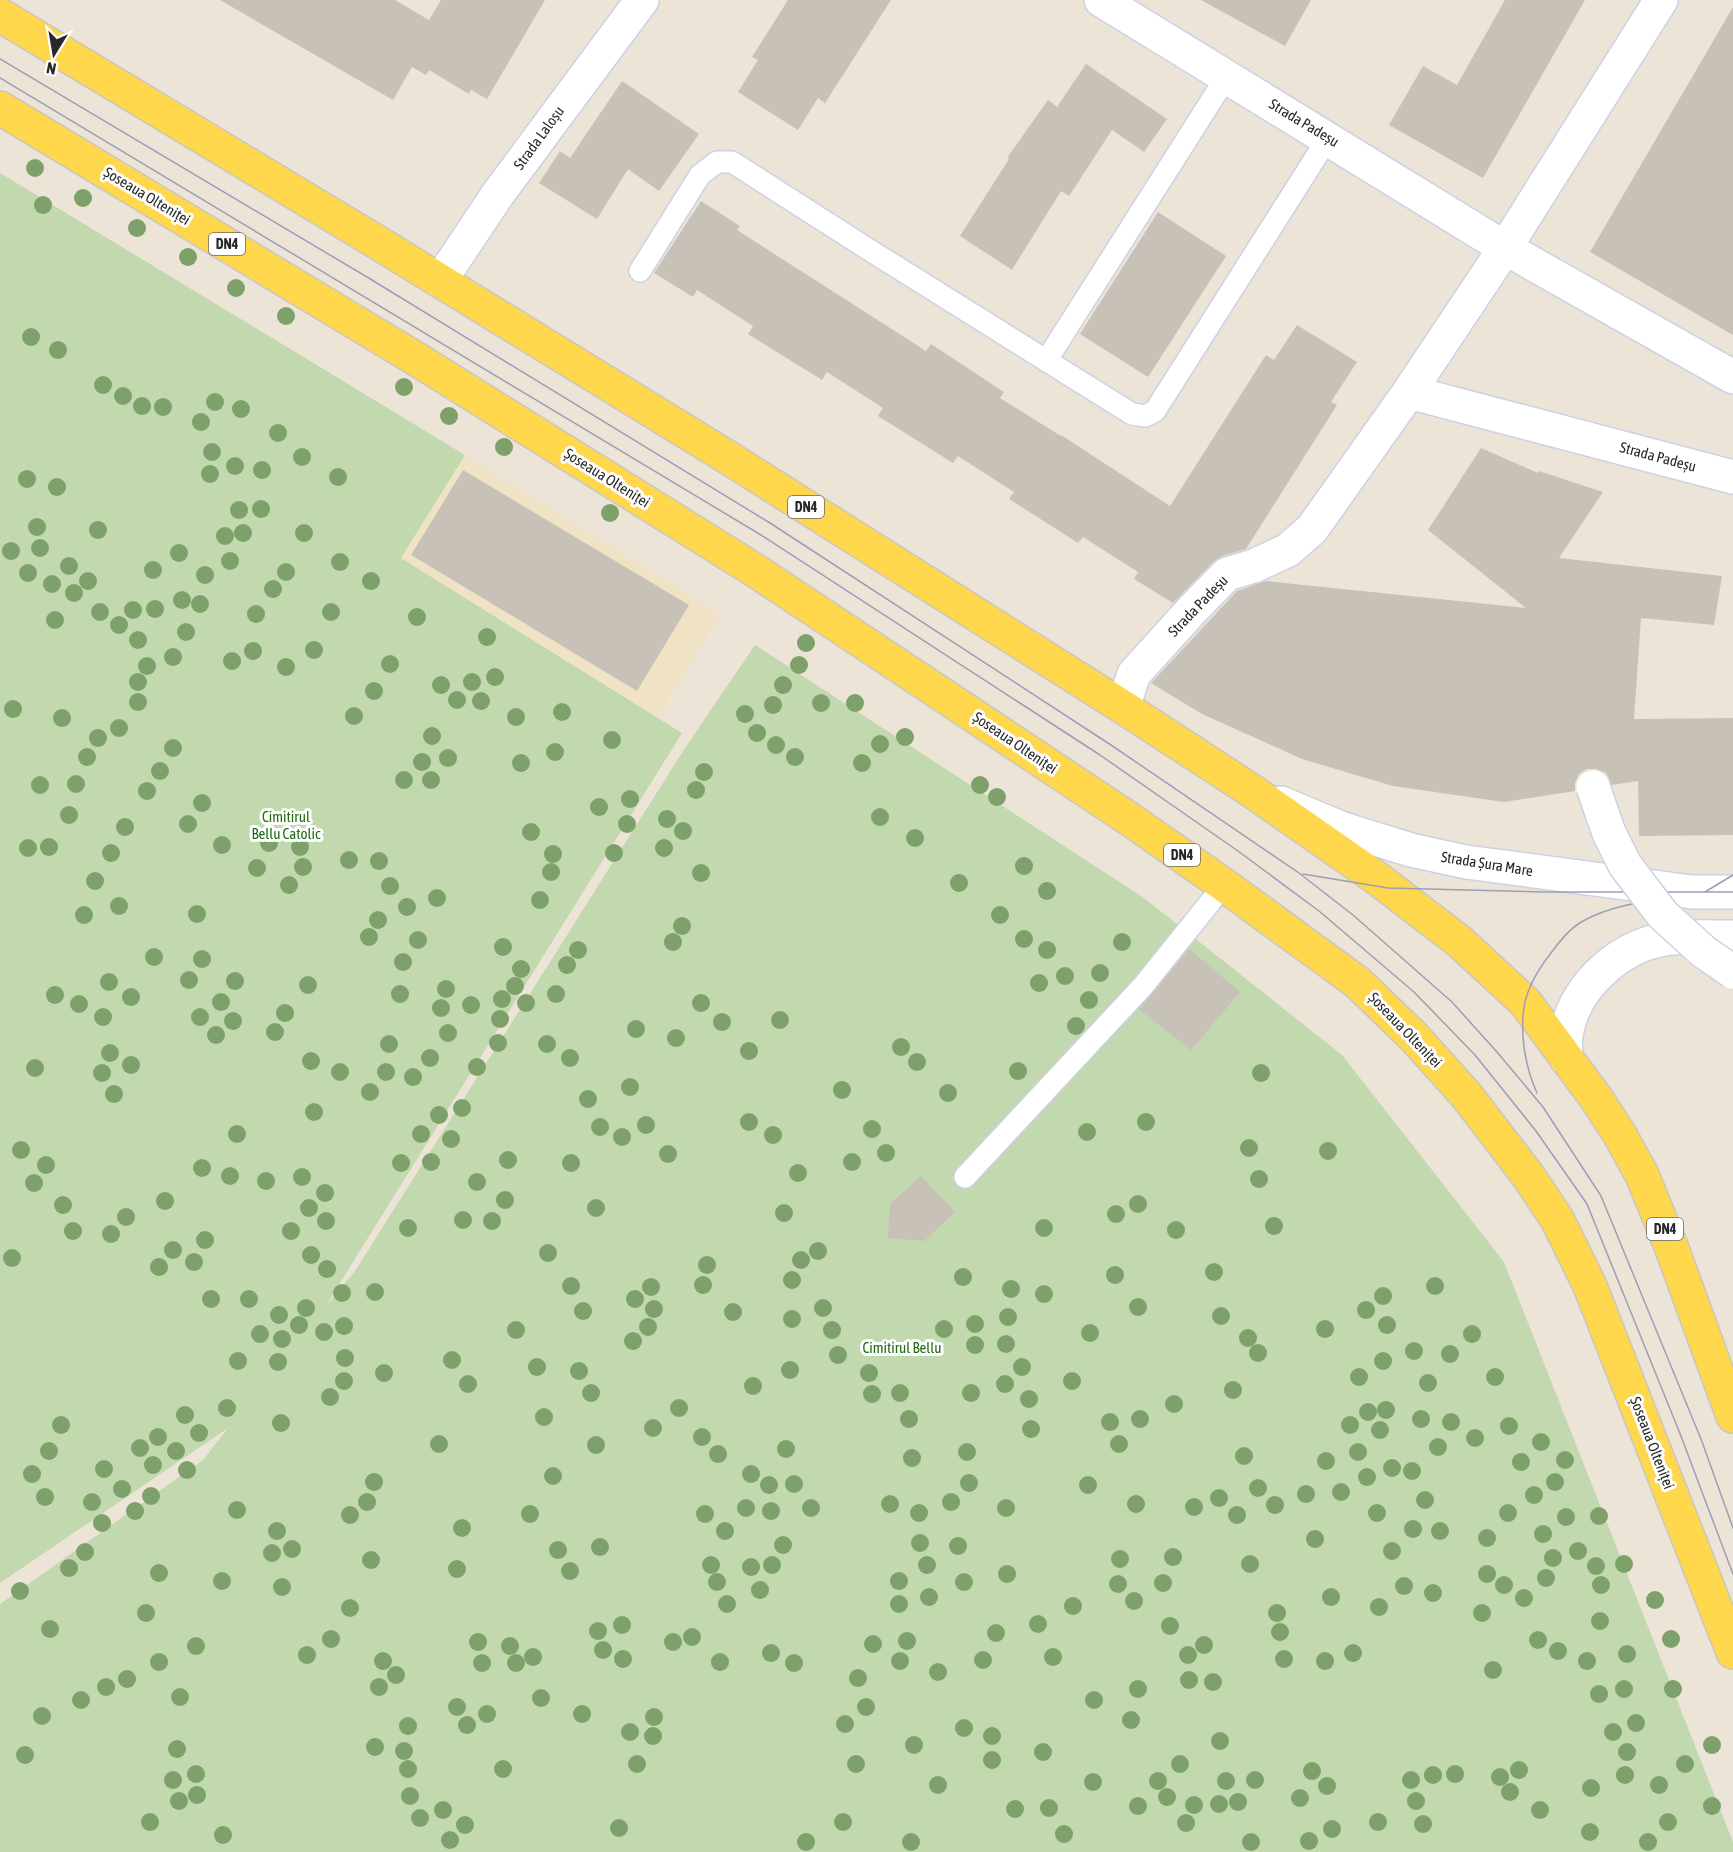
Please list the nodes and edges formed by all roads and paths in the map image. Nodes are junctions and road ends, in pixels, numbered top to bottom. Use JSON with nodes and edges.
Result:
{"nodes":[{"id":1,"x":642,"y":0,"type":"edge"},
{"id":2,"x":1101,"y":0,"type":"edge"},
{"id":3,"x":1661,"y":0,"type":"edge"},
{"id":4,"x":0,"y":15,"type":"edge"},
{"id":5,"x":1227,"y":76,"type":"junction"},
{"id":6,"x":0,"y":108,"type":"edge"},
{"id":7,"x":1328,"y":138,"type":"junction"},
{"id":8,"x":1505,"y":248,"type":"junction"},
{"id":9,"x":640,"y":271,"type":"dead end"},
{"id":10,"x":440,"y":280,"type":"junction"},
{"id":11,"x":1046,"y":361,"type":"junction"},
{"id":12,"x":1733,"y":377,"type":"edge"},
{"id":13,"x":1409,"y":392,"type":"junction"},
{"id":14,"x":1733,"y":477,"type":"edge"},
{"id":15,"x":1123,"y":707,"type":"junction"},
{"id":16,"x":1593,"y":787,"type":"dead end"},
{"id":17,"x":1252,"y":791,"type":"junction"},
{"id":18,"x":1224,"y":885,"type":"junction"},
{"id":19,"x":1733,"y":892,"type":"edge"},
{"id":20,"x":1733,"y":937,"type":"edge"},
{"id":21,"x":1733,"y":972,"type":"edge"},
{"id":22,"x":1566,"y":1058,"type":"junction"},
{"id":23,"x":965,"y":1177,"type":"dead end"},
{"id":24,"x":1733,"y":1416,"type":"edge"},
{"id":25,"x":1733,"y":1652,"type":"edge"}],
"edges":[{"from":1,"to":10,"type":"street","name":"Strada Laloșu"},
{"from":2,"to":5,"type":"street","name":"Strada Padeșu"},
{"from":3,"to":8,"type":"street","name":"Strada Padeșu"},
{"from":4,"to":10,"type":"main road","number":"DN4"},
{"from":5,"to":7,"type":"street","name":"Strada Padeșu"},
{"from":5,"to":11,"type":"lane"},
{"from":6,"to":18,"type":"main road","name":"Șoseaua Olteniței","number":"DN4"},
{"from":7,"to":8,"type":"street","name":"Strada Padeșu"},
{"from":7,"to":11,"type":"lane"},
{"from":8,"to":12,"type":"street","name":"Strada Padeșu"},
{"from":8,"to":13,"type":"street","name":"Strada Padeșu"},
{"from":9,"to":11,"type":"lane"},
{"from":10,"to":15,"type":"main road","number":"DN4"},
{"from":13,"to":14,"type":"street","name":"Strada Padeșu"},
{"from":13,"to":15,"type":"street","name":"Strada Padeșu"},
{"from":15,"to":17,"type":"main road","number":"DN4"},
{"from":16,"to":21,"type":"street","bridge":true},
{"from":17,"to":19,"type":"street","name":"Strada Șura Mare"},
{"from":17,"to":22,"type":"main road","number":"DN4"},
{"from":18,"to":23,"type":"lane"},
{"from":18,"to":25,"type":"main road","name":"Șoseaua Olteniței","number":"DN4"},
{"from":20,"to":22,"type":"street"},
{"from":22,"to":24,"type":"main road","number":"DN4"}]}
